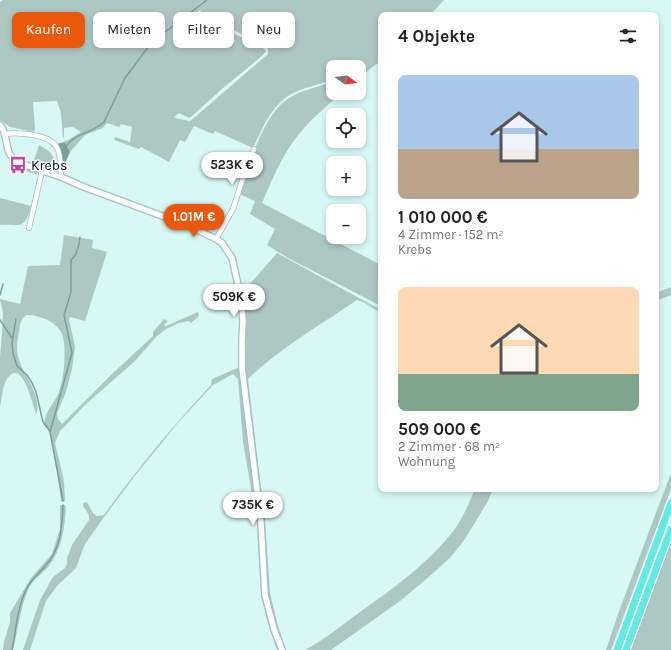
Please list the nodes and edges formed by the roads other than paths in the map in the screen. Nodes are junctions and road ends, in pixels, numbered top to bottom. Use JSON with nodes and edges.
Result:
{"nodes":[{"id":1,"x":0,"y":125,"type":"edge"},
{"id":2,"x":5,"y":134,"type":"junction"},
{"id":3,"x":254,"y":149,"type":"dead end"},
{"id":4,"x":42,"y":171,"type":"junction"},
{"id":5,"x":61,"y":177,"type":"junction"},
{"id":6,"x":29,"y":228,"type":"dead end"},
{"id":7,"x":216,"y":239,"type":"junction"},
{"id":8,"x":671,"y":503,"type":"edge"},
{"id":9,"x":671,"y":529,"type":"edge"},
{"id":10,"x":282,"y":650,"type":"edge"},
{"id":11,"x":617,"y":650,"type":"edge"},
{"id":12,"x":626,"y":650,"type":"edge"}],
"edges":[{"from":1,"to":2,"type":"street"},
{"from":2,"to":4,"type":"street"},
{"from":2,"to":5,"type":"street"},
{"from":3,"to":7,"type":"street"},
{"from":4,"to":5,"type":"street"},
{"from":4,"to":6,"type":"street"},
{"from":5,"to":7,"type":"street"},
{"from":7,"to":10,"type":"street"},
{"from":8,"to":11,"type":"highway"},
{"from":9,"to":12,"type":"highway"}]}
